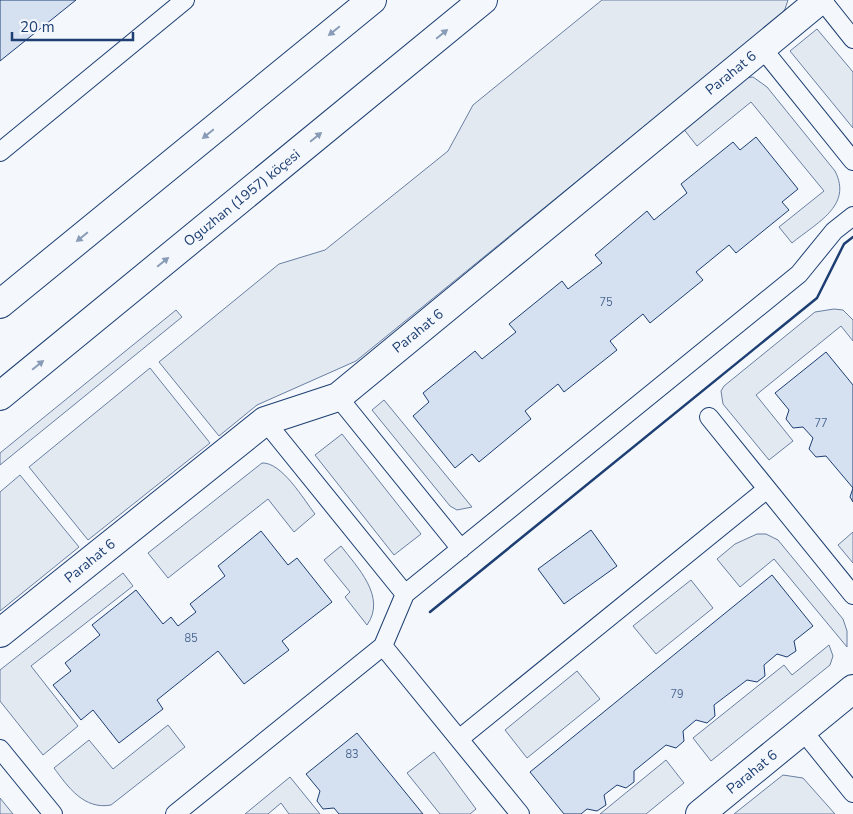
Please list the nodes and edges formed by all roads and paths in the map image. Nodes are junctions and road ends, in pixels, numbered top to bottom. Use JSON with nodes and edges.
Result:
{"nodes":[{"id":1,"x":372,"y":0,"type":"edge"},
{"id":2,"x":483,"y":0,"type":"edge"},
{"id":3,"x":821,"y":0,"type":"edge"},
{"id":4,"x":175,"y":3,"type":"edge"},
{"id":5,"x":853,"y":39,"type":"edge"},
{"id":6,"x":762,"y":48,"type":"junction"},
{"id":7,"x":0,"y":152,"type":"edge"},
{"id":8,"x":853,"y":161,"type":"edge"},
{"id":9,"x":853,"y":216,"type":"edge"},
{"id":10,"x":0,"y":304,"type":"edge"},
{"id":11,"x":0,"y":396,"type":"edge"},
{"id":12,"x":338,"y":397,"type":"junction"},
{"id":13,"x":709,"y":418,"type":"dead end"},
{"id":14,"x":265,"y":421,"type":"junction"},
{"id":15,"x":767,"y":489,"type":"junction"},
{"id":16,"x":461,"y":549,"type":"junction"},
{"id":17,"x":405,"y":594,"type":"junction"},
{"id":18,"x":853,"y":595,"type":"edge"},
{"id":19,"x":0,"y":633,"type":"edge"},
{"id":20,"x":383,"y":646,"type":"junction"},
{"id":21,"x":853,"y":689,"type":"edge"},
{"id":22,"x":803,"y":730,"type":"junction"},
{"id":23,"x":459,"y":739,"type":"junction"},
{"id":24,"x":0,"y":750,"type":"edge"},
{"id":25,"x":853,"y":793,"type":"edge"},
{"id":26,"x":52,"y":814,"type":"edge"},
{"id":27,"x":176,"y":814,"type":"edge"},
{"id":28,"x":520,"y":814,"type":"edge"},
{"id":29,"x":700,"y":814,"type":"edge"}],
"edges":[{"from":1,"to":10,"type":"street","one_way":true},
{"from":11,"to":2,"type":"street","name":"Oguzhan (1957) köçesi","one_way":true},
{"from":3,"to":5,"type":"lane"},
{"from":3,"to":6,"type":"street","name":"Parahat 6"},
{"from":4,"to":7,"type":"lane"},
{"from":6,"to":8,"type":"lane"},
{"from":6,"to":12,"type":"street","name":"Parahat 6"},
{"from":9,"to":16,"type":"lane"},
{"from":12,"to":14,"type":"street","name":"Parahat 6"},
{"from":12,"to":16,"type":"lane"},
{"from":13,"to":15,"type":"lane"},
{"from":14,"to":17,"type":"lane"},
{"from":14,"to":19,"type":"street","name":"Parahat 6"},
{"from":15,"to":18,"type":"lane"},
{"from":15,"to":23,"type":"lane"},
{"from":16,"to":17,"type":"lane"},
{"from":17,"to":20,"type":"lane"},
{"from":20,"to":23,"type":"lane"},
{"from":20,"to":27,"type":"lane"},
{"from":21,"to":22,"type":"street","name":"Parahat 6"},
{"from":22,"to":25,"type":"lane"},
{"from":22,"to":29,"type":"street","name":"Parahat 6"},
{"from":23,"to":28,"type":"lane"},
{"from":24,"to":26,"type":"lane"}]}
